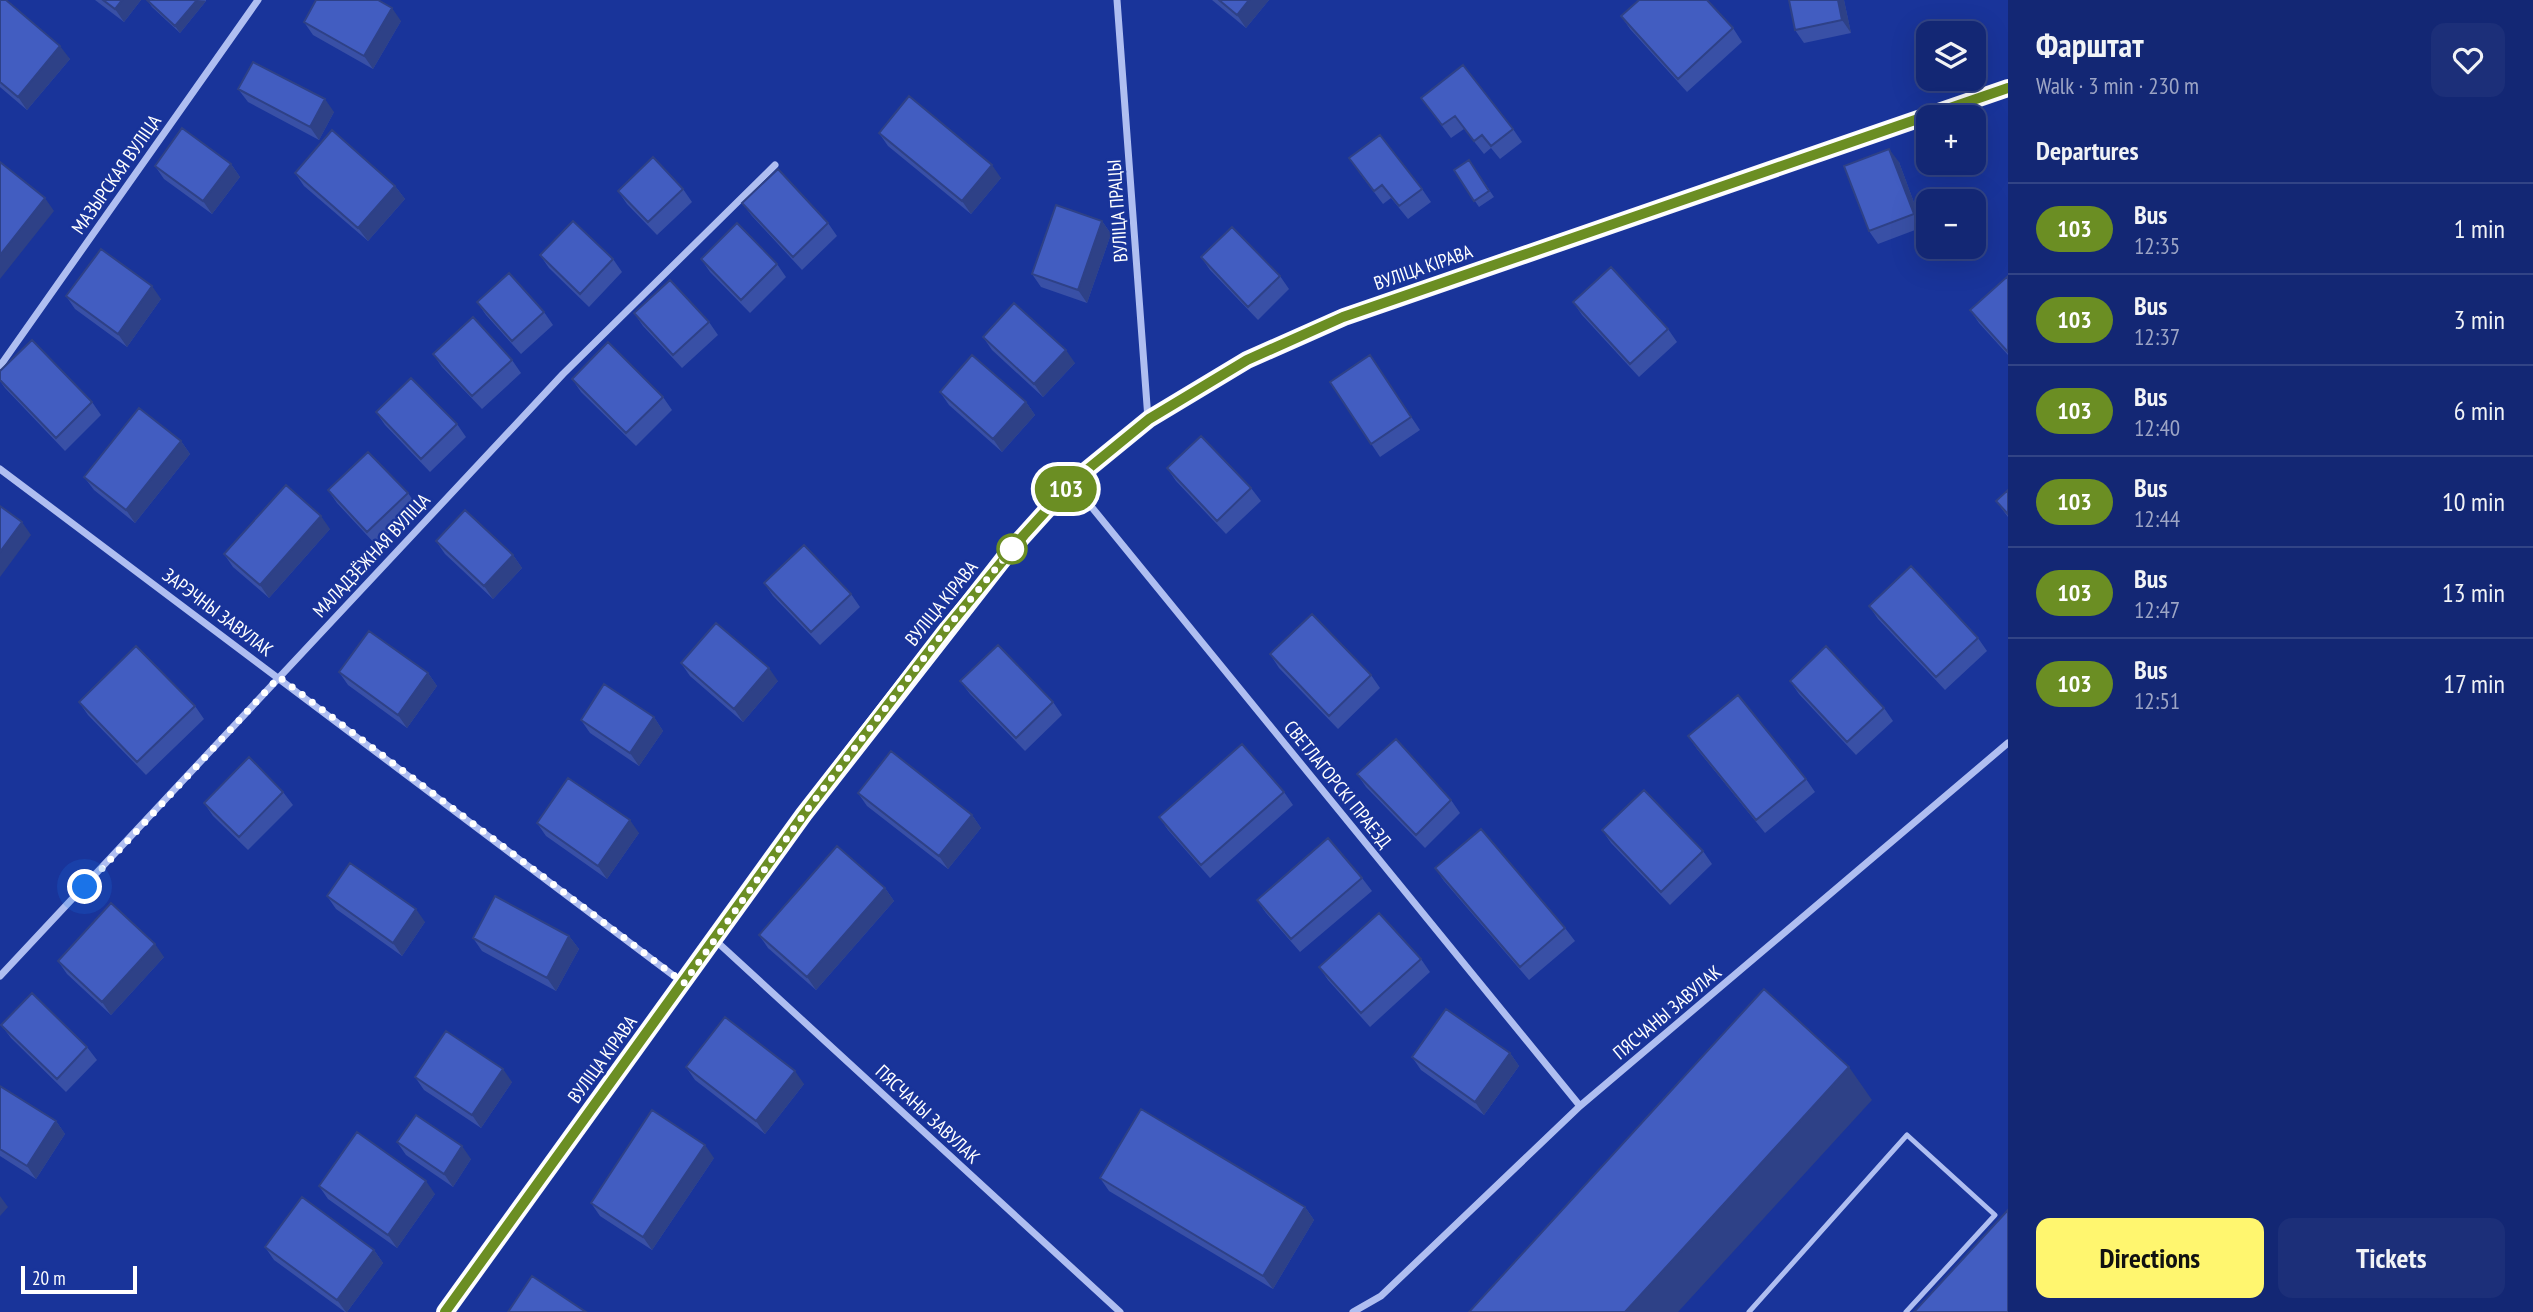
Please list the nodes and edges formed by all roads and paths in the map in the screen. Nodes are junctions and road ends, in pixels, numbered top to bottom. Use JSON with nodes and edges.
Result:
{"nodes":[{"id":1,"x":258,"y":0,"type":"edge"},
{"id":2,"x":1116,"y":0,"type":"edge"},
{"id":3,"x":2008,"y":88,"type":"edge"},
{"id":4,"x":775,"y":165,"type":"dead end"},
{"id":5,"x":0,"y":366,"type":"edge"},
{"id":6,"x":1149,"y":419,"type":"junction"},
{"id":7,"x":0,"y":469,"type":"edge"},
{"id":8,"x":1072,"y":482,"type":"junction"},
{"id":9,"x":279,"y":677,"type":"junction"},
{"id":10,"x":2008,"y":743,"type":"edge"},
{"id":11,"x":714,"y":940,"type":"junction"},
{"id":12,"x":0,"y":976,"type":"edge"},
{"id":13,"x":684,"y":983,"type":"junction"},
{"id":14,"x":1580,"y":1106,"type":"junction"},
{"id":15,"x":445,"y":1312,"type":"edge"},
{"id":16,"x":1120,"y":1312,"type":"edge"},
{"id":17,"x":1353,"y":1312,"type":"edge"},
{"id":18,"x":1749,"y":1312,"type":"edge"},
{"id":19,"x":1906,"y":1312,"type":"edge"}],
"edges":[{"from":1,"to":5,"type":"street","name":"МАЗЫРСКАЯ ВУЛІЦА"},
{"from":2,"to":6,"type":"street","name":"ВУЛІЦА ПРАЦЫ"},
{"from":3,"to":6,"type":"main road","name":"ВУЛІЦА КІРАВА"},
{"from":4,"to":9,"type":"street","name":"МАЛАДЗЁЖНАЯ ВУЛІЦА"},
{"from":6,"to":8,"type":"main road","name":"ВУЛІЦА КІРАВА"},
{"from":7,"to":9,"type":"street","name":"ЗАРЭЧНЫ ЗАВУЛАК"},
{"from":8,"to":11,"type":"main road","name":"ВУЛІЦА КІРАВА"},
{"from":8,"to":14,"type":"street","name":"СВЕТЛАГОРСКІ ПРАЕЗД"},
{"from":9,"to":12,"type":"street","name":"МАЛАДЗЁЖНАЯ ВУЛІЦА"},
{"from":9,"to":13,"type":"street","name":"ЗАРЭЧНЫ ЗАВУЛАК"},
{"from":10,"to":14,"type":"street","name":"ПЯСЧАНЫ ЗАВУЛАК"},
{"from":11,"to":13,"type":"main road","name":"ВУЛІЦА КІРАВА"},
{"from":11,"to":16,"type":"street","name":"ПЯСЧАНЫ ЗАВУЛАК"},
{"from":13,"to":15,"type":"main road","name":"ВУЛІЦА КІРАВА"},
{"from":14,"to":17,"type":"street","name":"ПЯСЧАНЫ ЗАВУЛАК"},
{"from":18,"to":19,"type":"lane"}]}
